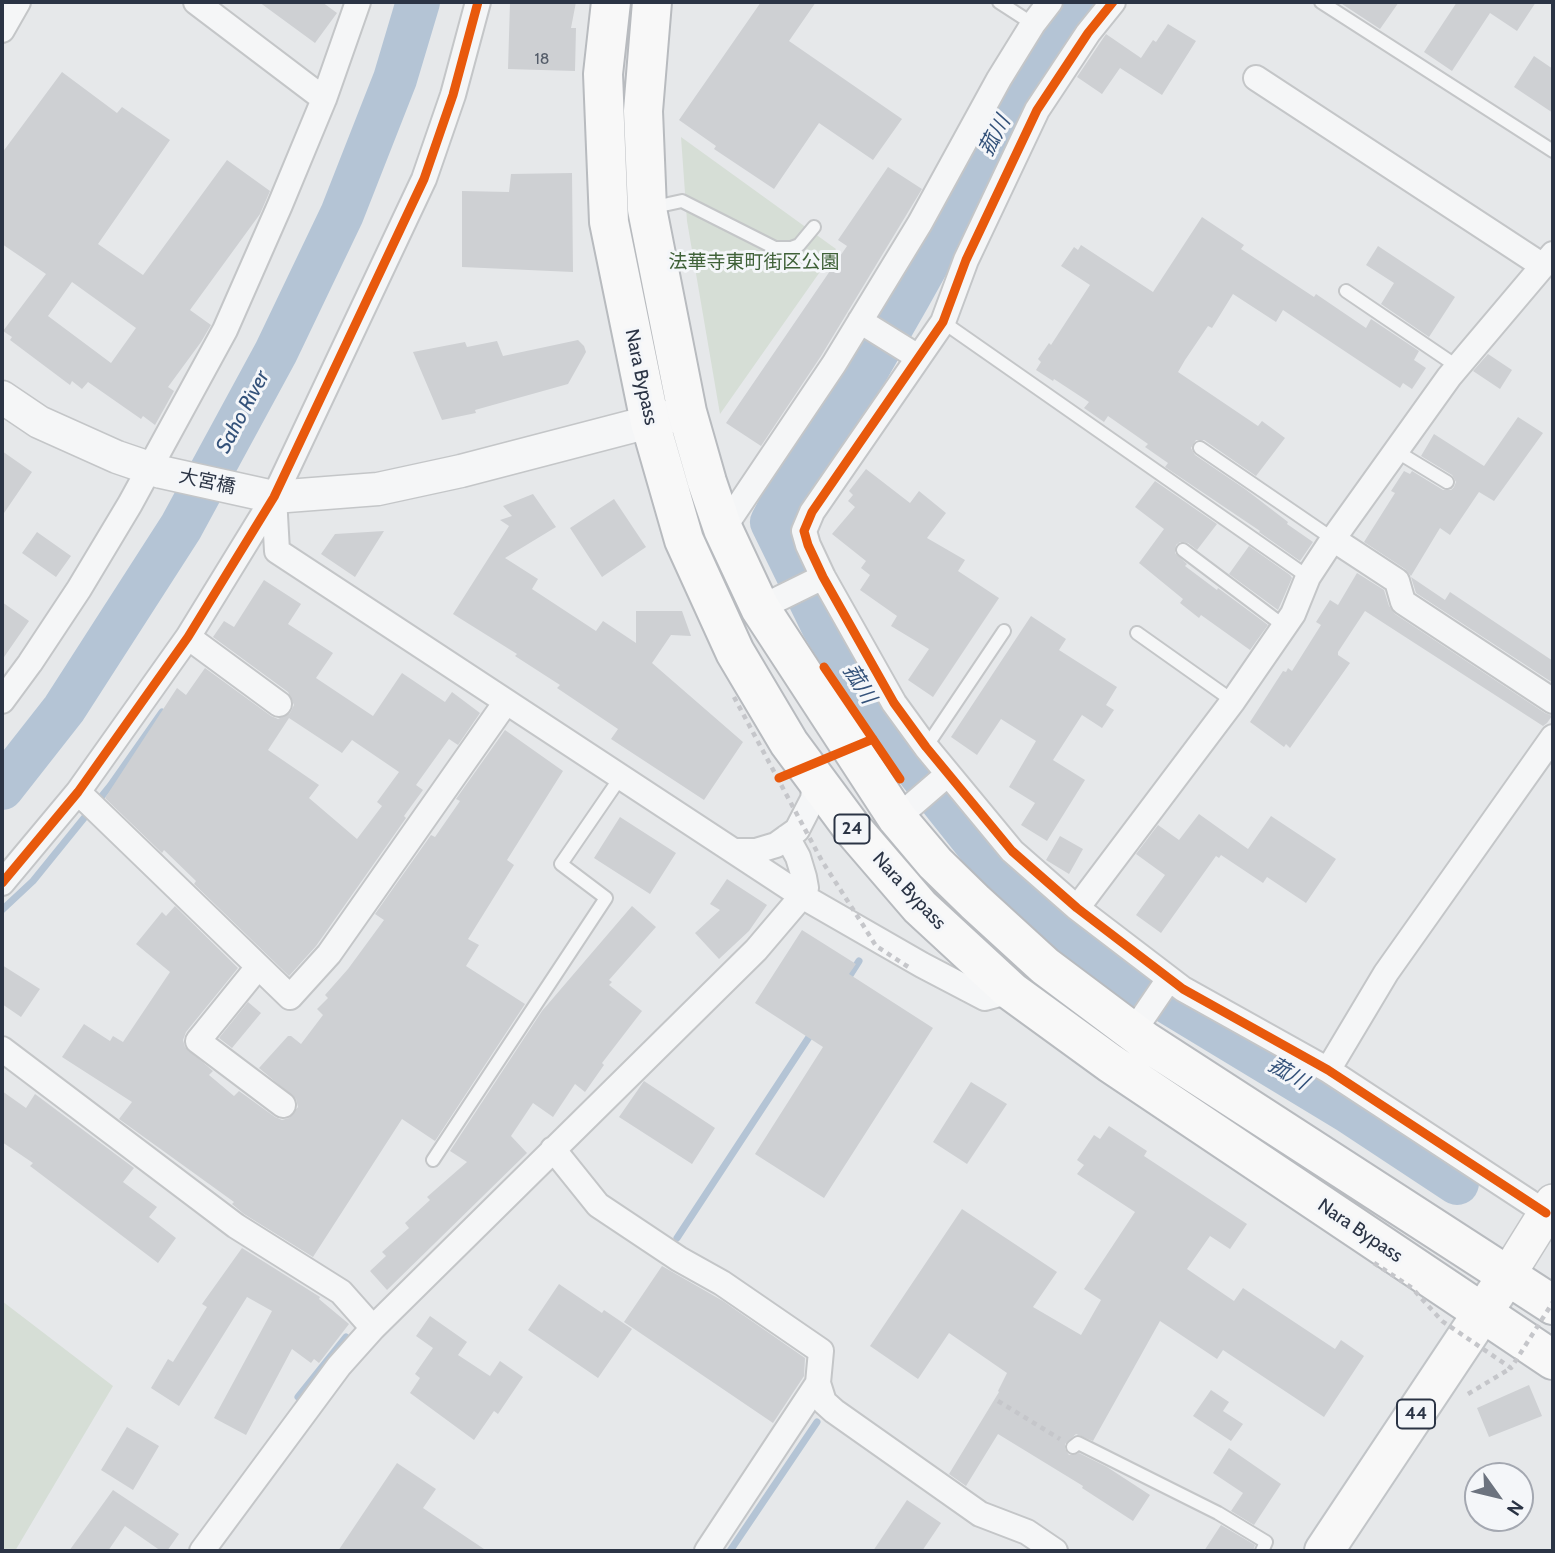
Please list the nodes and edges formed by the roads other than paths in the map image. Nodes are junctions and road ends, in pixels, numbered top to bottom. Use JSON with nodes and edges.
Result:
{"nodes":[{"id":1,"x":18,"y":2,"type":"edge"},
{"id":2,"x":197,"y":2,"type":"edge"},
{"id":3,"x":358,"y":2,"type":"edge"},
{"id":4,"x":478,"y":2,"type":"edge"},
{"id":5,"x":611,"y":2,"type":"edge"},
{"id":6,"x":652,"y":2,"type":"edge"},
{"id":7,"x":999,"y":2,"type":"edge"},
{"id":8,"x":1050,"y":2,"type":"edge"},
{"id":9,"x":1114,"y":2,"type":"edge"},
{"id":10,"x":1321,"y":2,"type":"edge"},
{"id":11,"x":1033,"y":24,"type":"junction"},
{"id":12,"x":2,"y":30,"type":"edge"},
{"id":13,"x":1256,"y":78,"type":"dead end"},
{"id":14,"x":324,"y":99,"type":"junction"},
{"id":15,"x":1553,"y":151,"type":"edge"},
{"id":16,"x":647,"y":209,"type":"junction"},
{"id":17,"x":814,"y":227,"type":"dead end"},
{"id":18,"x":1548,"y":260,"type":"edge"},
{"id":19,"x":1346,"y":291,"type":"dead end"},
{"id":20,"x":943,"y":321,"type":"junction"},
{"id":21,"x":861,"y":322,"type":"junction"},
{"id":22,"x":917,"y":357,"type":"junction"},
{"id":23,"x":1458,"y":367,"type":"junction"},
{"id":24,"x":2,"y":397,"type":"edge"},
{"id":25,"x":687,"y":412,"type":"junction"},
{"id":26,"x":650,"y":422,"type":"junction"},
{"id":27,"x":1200,"y":448,"type":"dead end"},
{"id":28,"x":1396,"y":451,"type":"junction"},
{"id":29,"x":155,"y":470,"type":"junction"},
{"id":30,"x":1447,"y":482,"type":"dead end"},
{"id":31,"x":264,"y":494,"type":"junction"},
{"id":32,"x":723,"y":529,"type":"junction"},
{"id":33,"x":1333,"y":538,"type":"junction"},
{"id":34,"x":1183,"y":550,"type":"dead end"},
{"id":35,"x":1308,"y":577,"type":"junction"},
{"id":36,"x":819,"y":579,"type":"junction"},
{"id":37,"x":775,"y":601,"type":"junction"},
{"id":38,"x":1284,"y":626,"type":"junction"},
{"id":39,"x":1004,"y":631,"type":"dead end"},
{"id":40,"x":1137,"y":633,"type":"dead end"},
{"id":41,"x":188,"y":637,"type":"junction"},
{"id":42,"x":2,"y":701,"type":"edge"},
{"id":43,"x":1233,"y":701,"type":"junction"},
{"id":44,"x":1553,"y":701,"type":"edge"},
{"id":45,"x":506,"y":702,"type":"junction"},
{"id":46,"x":279,"y":704,"type":"dead end"},
{"id":47,"x":1553,"y":737,"type":"edge"},
{"id":48,"x":926,"y":747,"type":"junction"},
{"id":49,"x":620,"y":778,"type":"junction"},
{"id":50,"x":815,"y":779,"type":"junction"},
{"id":51,"x":78,"y":792,"type":"junction"},
{"id":52,"x":927,"y":793,"type":"junction"},
{"id":53,"x":787,"y":837,"type":"junction"},
{"id":54,"x":736,"y":851,"type":"junction"},
{"id":55,"x":2,"y":883,"type":"edge"},
{"id":56,"x":802,"y":895,"type":"junction"},
{"id":57,"x":1077,"y":908,"type":"junction"},
{"id":58,"x":258,"y":967,"type":"junction"},
{"id":59,"x":1168,"y":979,"type":"junction"},
{"id":60,"x":1011,"y":991,"type":"junction"},
{"id":61,"x":1134,"y":1032,"type":"junction"},
{"id":62,"x":2,"y":1049,"type":"edge"},
{"id":63,"x":1328,"y":1070,"type":"junction"},
{"id":64,"x":282,"y":1105,"type":"dead end"},
{"id":65,"x":553,"y":1149,"type":"junction"},
{"id":66,"x":433,"y":1160,"type":"dead end"},
{"id":67,"x":1550,"y":1208,"type":"edge"},
{"id":68,"x":1507,"y":1276,"type":"junction"},
{"id":69,"x":1553,"y":1304,"type":"edge"},
{"id":70,"x":1483,"y":1313,"type":"junction"},
{"id":71,"x":373,"y":1328,"type":"junction"},
{"id":72,"x":1553,"y":1360,"type":"edge"},
{"id":73,"x":818,"y":1383,"type":"junction"},
{"id":74,"x":1073,"y":1447,"type":"dead end"},
{"id":75,"x":202,"y":1551,"type":"edge"},
{"id":76,"x":707,"y":1551,"type":"edge"},
{"id":77,"x":1055,"y":1551,"type":"edge"},
{"id":78,"x":1262,"y":1551,"type":"edge"},
{"id":79,"x":1324,"y":1551,"type":"edge"}],
"edges":[{"from":1,"to":12,"type":"street"},
{"from":2,"to":14,"type":"street"},
{"from":3,"to":14,"type":"street"},
{"from":4,"to":31,"type":"street"},
{"from":5,"to":26,"type":"main road","name":"Nara Bypass","number":"24"},
{"from":6,"to":16,"type":"main road","name":"Nara Bypass","number":"24"},
{"from":7,"to":11,"type":"lane"},
{"from":8,"to":11,"type":"street"},
{"from":9,"to":20,"type":"street"},
{"from":10,"to":15,"type":"lane"},
{"from":11,"to":21,"type":"street"},
{"from":13,"to":18,"type":"street"},
{"from":14,"to":29,"type":"street"},
{"from":16,"to":17,"type":"lane"},
{"from":16,"to":25,"type":"main road","name":"Nara Bypass","number":"24"},
{"from":18,"to":23,"type":"street"},
{"from":19,"to":23,"type":"lane"},
{"from":20,"to":22,"type":"street"},
{"from":20,"to":35,"type":"lane"},
{"from":21,"to":22,"type":"street"},
{"from":21,"to":32,"type":"street"},
{"from":22,"to":36,"type":"street"},
{"from":23,"to":28,"type":"street"},
{"from":24,"to":29,"type":"street","name":"大宮橋"},
{"from":25,"to":26,"type":"street","name":"大宮橋"},
{"from":25,"to":32,"type":"main road","name":"Nara Bypass","number":"24"},
{"from":26,"to":31,"type":"street","name":"大宮橋"},
{"from":26,"to":50,"type":"main road","name":"Nara Bypass","number":"24"},
{"from":27,"to":33,"type":"lane"},
{"from":28,"to":30,"type":"lane"},
{"from":28,"to":33,"type":"street"},
{"from":29,"to":31,"type":"street","name":"大宮橋"},
{"from":29,"to":42,"type":"street"},
{"from":31,"to":41,"type":"street"},
{"from":31,"to":45,"type":"street"},
{"from":32,"to":37,"type":"main road","name":"Nara Bypass","number":"24"},
{"from":33,"to":35,"type":"street"},
{"from":33,"to":44,"type":"street"},
{"from":34,"to":38,"type":"lane"},
{"from":35,"to":38,"type":"street"},
{"from":36,"to":37,"type":"street"},
{"from":36,"to":48,"type":"street"},
{"from":37,"to":52,"type":"main road","name":"Nara Bypass","number":"24"},
{"from":38,"to":43,"type":"street"},
{"from":39,"to":48,"type":"lane"},
{"from":40,"to":43,"type":"lane"},
{"from":41,"to":46,"type":"street"},
{"from":41,"to":51,"type":"street"},
{"from":43,"to":57,"type":"street"},
{"from":45,"to":49,"type":"street"},
{"from":45,"to":58,"type":"street"},
{"from":47,"to":63,"type":"street"},
{"from":48,"to":52,"type":"street"},
{"from":49,"to":54,"type":"street"},
{"from":49,"to":66,"type":"lane"},
{"from":50,"to":53,"type":"street"},
{"from":50,"to":60,"type":"main road","name":"Nara Bypass","number":"24"},
{"from":51,"to":55,"type":"street"},
{"from":51,"to":58,"type":"street"},
{"from":52,"to":57,"type":"street"},
{"from":52,"to":61,"type":"main road","name":"Nara Bypass","number":"24"},
{"from":53,"to":54,"type":"street"},
{"from":53,"to":56,"type":"street"},
{"from":54,"to":56,"type":"street"},
{"from":56,"to":60,"type":"street"},
{"from":56,"to":65,"type":"street"},
{"from":57,"to":59,"type":"street"},
{"from":58,"to":64,"type":"street"},
{"from":59,"to":61,"type":"street"},
{"from":59,"to":63,"type":"street"},
{"from":60,"to":70,"type":"main road","name":"Nara Bypass","number":"24"},
{"from":61,"to":68,"type":"main road","name":"Nara Bypass","number":"24"},
{"from":62,"to":71,"type":"street"},
{"from":63,"to":67,"type":"street"},
{"from":65,"to":71,"type":"street"},
{"from":65,"to":73,"type":"street"},
{"from":67,"to":68,"type":"main road"},
{"from":68,"to":69,"type":"main road","name":"Nara Bypass","number":"24"},
{"from":68,"to":70,"type":"main road","number":"44"},
{"from":70,"to":72,"type":"main road","name":"Nara Bypass","number":"24"},
{"from":70,"to":79,"type":"main road","number":"44"},
{"from":71,"to":75,"type":"street"},
{"from":73,"to":76,"type":"street"},
{"from":73,"to":77,"type":"street"},
{"from":74,"to":78,"type":"lane"}]}
